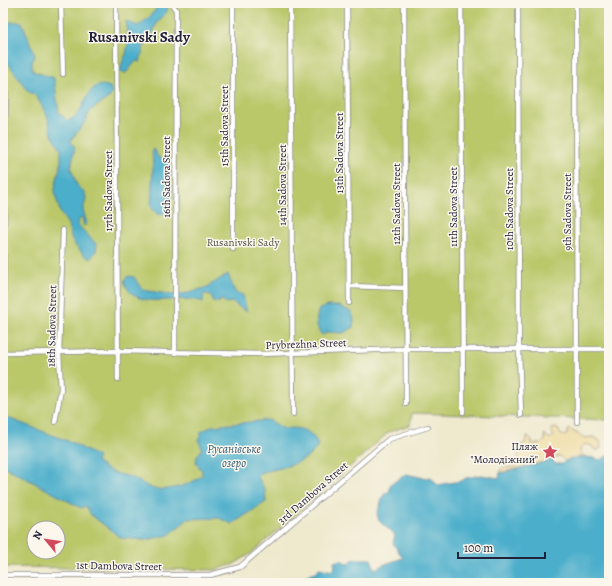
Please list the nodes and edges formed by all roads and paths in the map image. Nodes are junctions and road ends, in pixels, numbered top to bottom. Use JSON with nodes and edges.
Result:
{"nodes":[{"id":1,"x":5,"y":3,"type":"edge"},
{"id":2,"x":62,"y":3,"type":"edge"},
{"id":3,"x":116,"y":3,"type":"edge"},
{"id":4,"x":171,"y":3,"type":"edge"},
{"id":5,"x":233,"y":3,"type":"edge"},
{"id":6,"x":290,"y":3,"type":"edge"},
{"id":7,"x":347,"y":3,"type":"edge"},
{"id":8,"x":404,"y":3,"type":"edge"},
{"id":9,"x":461,"y":3,"type":"edge"},
{"id":10,"x":518,"y":3,"type":"edge"},
{"id":11,"x":576,"y":3,"type":"edge"},
{"id":12,"x":5,"y":10,"type":"dead end"},
{"id":13,"x":63,"y":74,"type":"dead end"},
{"id":14,"x":6,"y":79,"type":"dead end"},
{"id":15,"x":63,"y":230,"type":"dead end"},
{"id":16,"x":233,"y":249,"type":"dead end"},
{"id":17,"x":349,"y":286,"type":"junction"},
{"id":18,"x":405,"y":288,"type":"junction"},
{"id":19,"x":349,"y":303,"type":"dead end"},
{"id":20,"x":3,"y":318,"type":"edge"},
{"id":21,"x":405,"y":349,"type":"junction"},
{"id":22,"x":462,"y":349,"type":"junction"},
{"id":23,"x":609,"y":349,"type":"edge"},
{"id":24,"x":519,"y":350,"type":"junction"},
{"id":25,"x":576,"y":350,"type":"junction"},
{"id":26,"x":118,"y":351,"type":"junction"},
{"id":27,"x":3,"y":353,"type":"edge"},
{"id":28,"x":59,"y":353,"type":"junction"},
{"id":29,"x":175,"y":353,"type":"junction"},
{"id":30,"x":292,"y":353,"type":"junction"},
{"id":31,"x":118,"y":380,"type":"dead end"},
{"id":32,"x":406,"y":404,"type":"dead end"},
{"id":33,"x":463,"y":412,"type":"dead end"},
{"id":34,"x":293,"y":414,"type":"dead end"},
{"id":35,"x":521,"y":415,"type":"dead end"},
{"id":36,"x":55,"y":422,"type":"dead end"},
{"id":37,"x":577,"y":422,"type":"dead end"},
{"id":38,"x":428,"y":426,"type":"dead end"},
{"id":39,"x":3,"y":575,"type":"edge"},
{"id":40,"x":210,"y":575,"type":"joint"}],
"edges":[{"from":1,"to":12,"type":"street"},
{"from":2,"to":13,"type":"street"},
{"from":3,"to":26,"type":"street","name":"17th Sadova Street"},
{"from":4,"to":29,"type":"street","name":"16th Sadova Street"},
{"from":5,"to":16,"type":"street","name":"15th Sadova Street"},
{"from":6,"to":30,"type":"street","name":"14th Sadova Street"},
{"from":7,"to":17,"type":"street","name":"13th Sadova Street"},
{"from":8,"to":18,"type":"street","name":"12th Sadova Street"},
{"from":9,"to":22,"type":"street","name":"11th Sadova Street"},
{"from":10,"to":24,"type":"street","name":"10th Sadova Street"},
{"from":11,"to":25,"type":"street","name":"9th Sadova Street"},
{"from":14,"to":20,"type":"street"},
{"from":15,"to":28,"type":"street","name":"18th Sadova Street"},
{"from":17,"to":18,"type":"street"},
{"from":17,"to":19,"type":"street","name":"13th Sadova Street"},
{"from":18,"to":21,"type":"street","name":"12th Sadova Street"},
{"from":21,"to":22,"type":"street","name":"Prybrezhna Street"},
{"from":21,"to":30,"type":"street","name":"Prybrezhna Street"},
{"from":21,"to":32,"type":"street","name":"12th Sadova Street"},
{"from":22,"to":24,"type":"street","name":"Prybrezhna Street"},
{"from":22,"to":33,"type":"street","name":"11th Sadova Street"},
{"from":23,"to":25,"type":"street","name":"Prybrezhna Street"},
{"from":24,"to":25,"type":"street","name":"Prybrezhna Street"},
{"from":24,"to":35,"type":"street","name":"10th Sadova Street"},
{"from":25,"to":37,"type":"street","name":"9th Sadova Street"},
{"from":26,"to":28,"type":"street","name":"Prybrezhna Street"},
{"from":26,"to":29,"type":"street","name":"Prybrezhna Street"},
{"from":26,"to":31,"type":"street","name":"17th Sadova Street"},
{"from":27,"to":28,"type":"street","name":"Prybrezhna Street"},
{"from":28,"to":36,"type":"street","name":"18th Sadova Street"},
{"from":29,"to":30,"type":"street","name":"Prybrezhna Street"},
{"from":30,"to":34,"type":"street","name":"14th Sadova Street"},
{"from":38,"to":40,"type":"street","name":"3rd Dambova Street"},
{"from":39,"to":40,"type":"street","name":"1st Dambova Street"}]}
